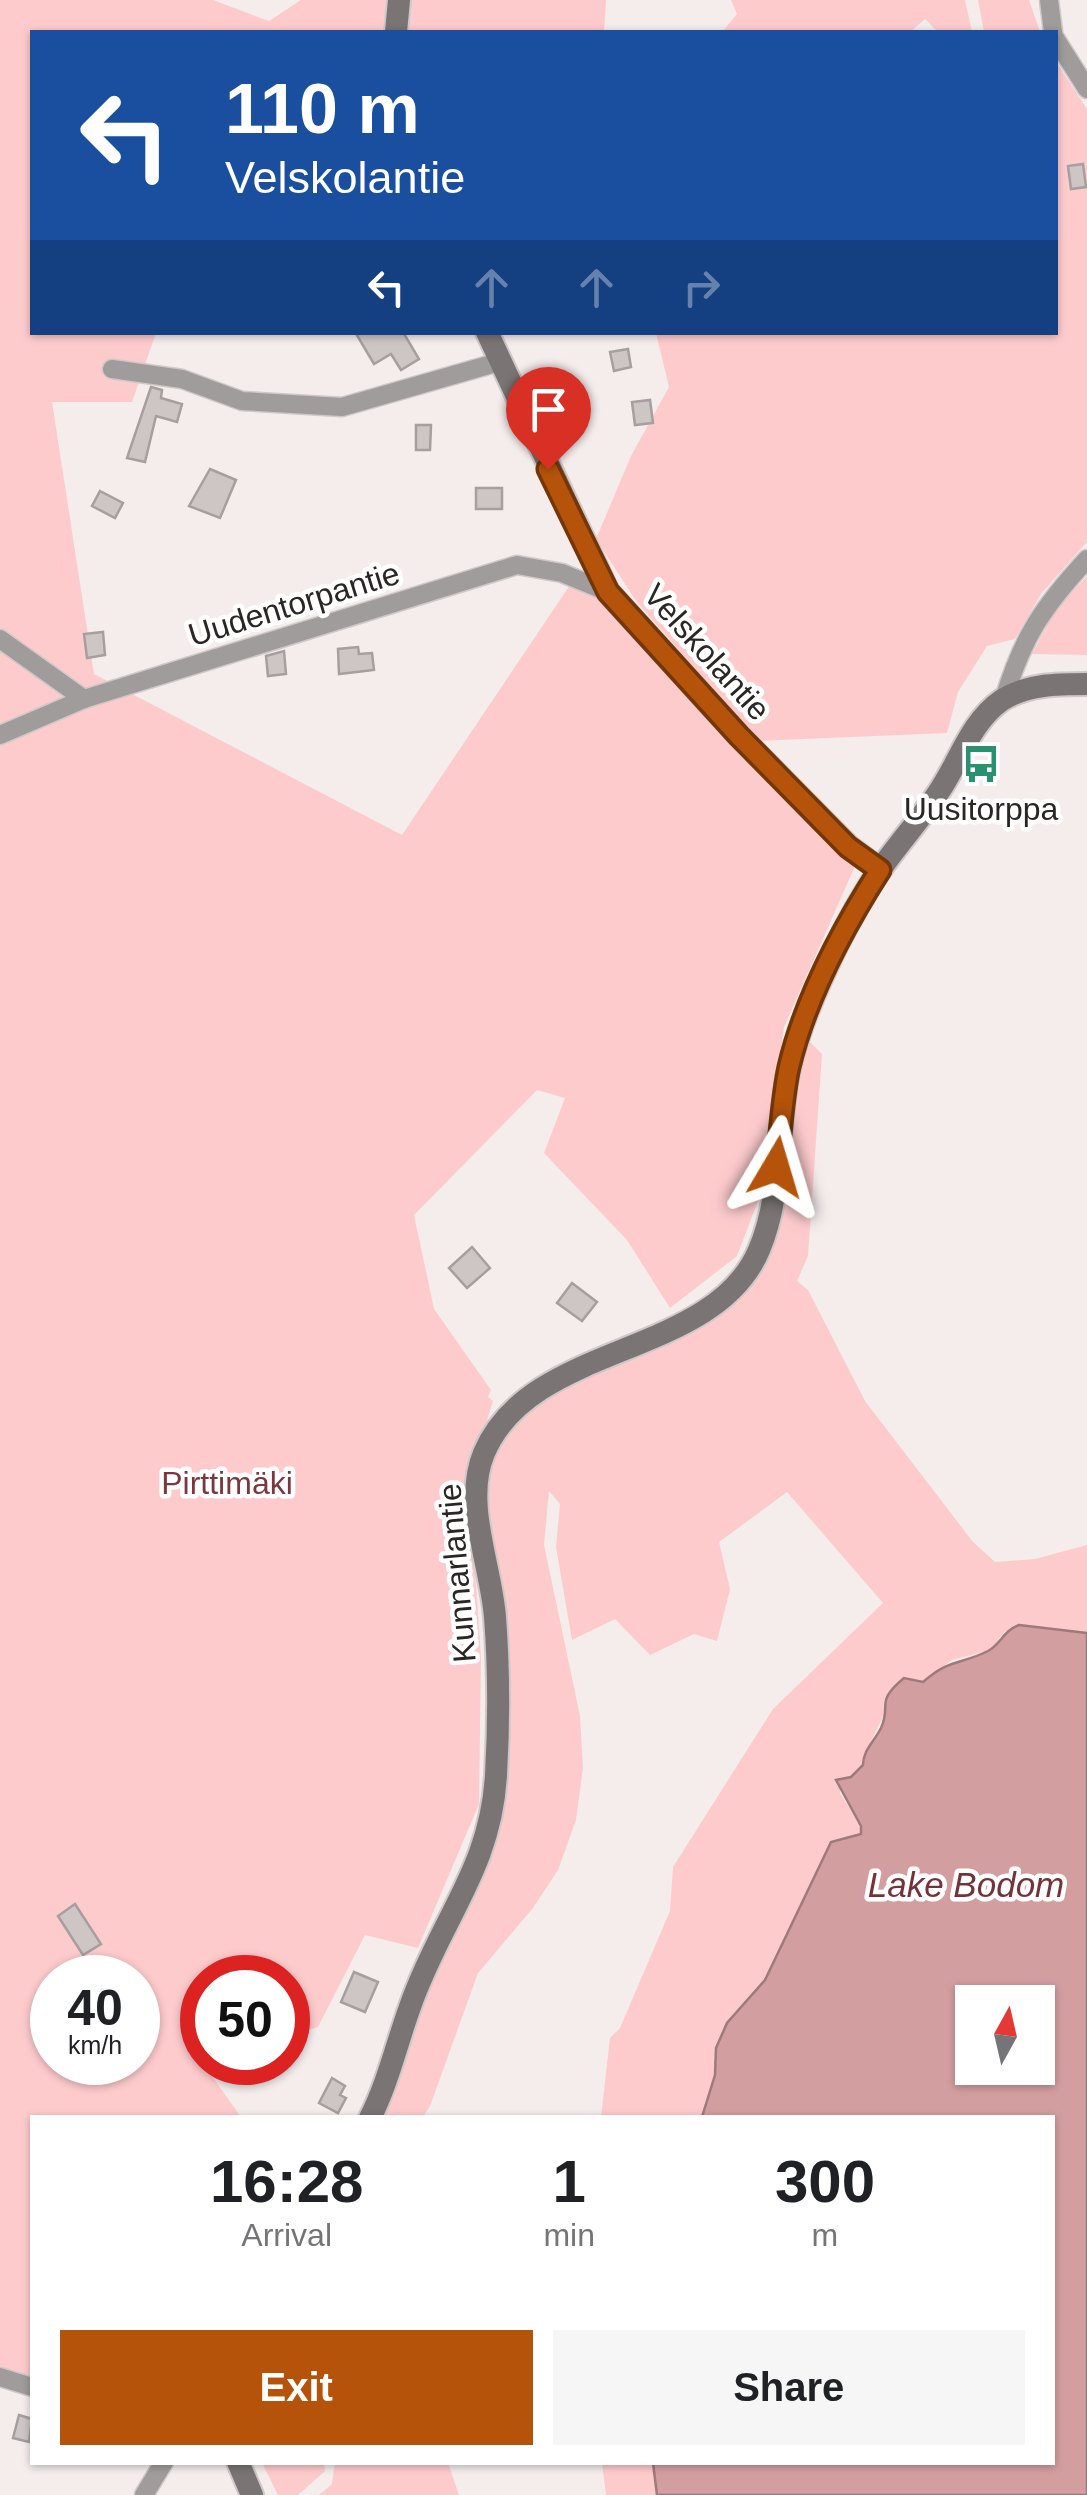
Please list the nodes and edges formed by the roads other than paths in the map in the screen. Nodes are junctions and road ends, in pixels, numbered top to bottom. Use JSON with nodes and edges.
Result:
{"nodes":[{"id":1,"x":399,"y":0,"type":"edge"},
{"id":2,"x":1049,"y":0,"type":"edge"},
{"id":3,"x":396,"y":30,"type":"edge"},
{"id":4,"x":1053,"y":30,"type":"edge"},
{"id":5,"x":1058,"y":42,"type":"edge"},
{"id":6,"x":1087,"y":89,"type":"edge"},
{"id":7,"x":488,"y":335,"type":"edge"},
{"id":8,"x":499,"y":362,"type":"junction"},
{"id":9,"x":112,"y":369,"type":"dead end"},
{"id":10,"x":1087,"y":559,"type":"edge"},
{"id":11,"x":608,"y":592,"type":"junction"},
{"id":12,"x":0,"y":639,"type":"edge"},
{"id":13,"x":1087,"y":684,"type":"edge"},
{"id":14,"x":84,"y":699,"type":"junction"},
{"id":15,"x":1004,"y":699,"type":"junction"},
{"id":16,"x":0,"y":735,"type":"edge"},
{"id":17,"x":880,"y":870,"type":"junction"},
{"id":18,"x":371,"y":2115,"type":"edge"},
{"id":19,"x":0,"y":2377,"type":"edge"},
{"id":20,"x":30,"y":2386,"type":"edge"},
{"id":21,"x":162,"y":2465,"type":"edge"},
{"id":22,"x":239,"y":2465,"type":"edge"},
{"id":23,"x":144,"y":2495,"type":"edge"},
{"id":24,"x":252,"y":2495,"type":"edge"}],
"edges":[{"from":1,"to":3,"type":"main road"},
{"from":2,"to":4,"type":"street"},
{"from":5,"to":6,"type":"street"},
{"from":7,"to":8,"type":"main road","name":"Velskolantie"},
{"from":8,"to":9,"type":"street"},
{"from":8,"to":11,"type":"main road","name":"Velskolantie"},
{"from":10,"to":15,"type":"street"},
{"from":11,"to":14,"type":"street","name":"Uudentorpantie"},
{"from":11,"to":17,"type":"main road","name":"Velskolantie"},
{"from":12,"to":14,"type":"street"},
{"from":13,"to":15,"type":"main road"},
{"from":14,"to":16,"type":"street","name":"Uudentorpantie"},
{"from":15,"to":17,"type":"main road","name":"Kunnarlantie"},
{"from":17,"to":18,"type":"main road","name":"Kunnarlantie"},
{"from":19,"to":20,"type":"street"},
{"from":21,"to":23,"type":"street"},
{"from":22,"to":24,"type":"main road"}]}
